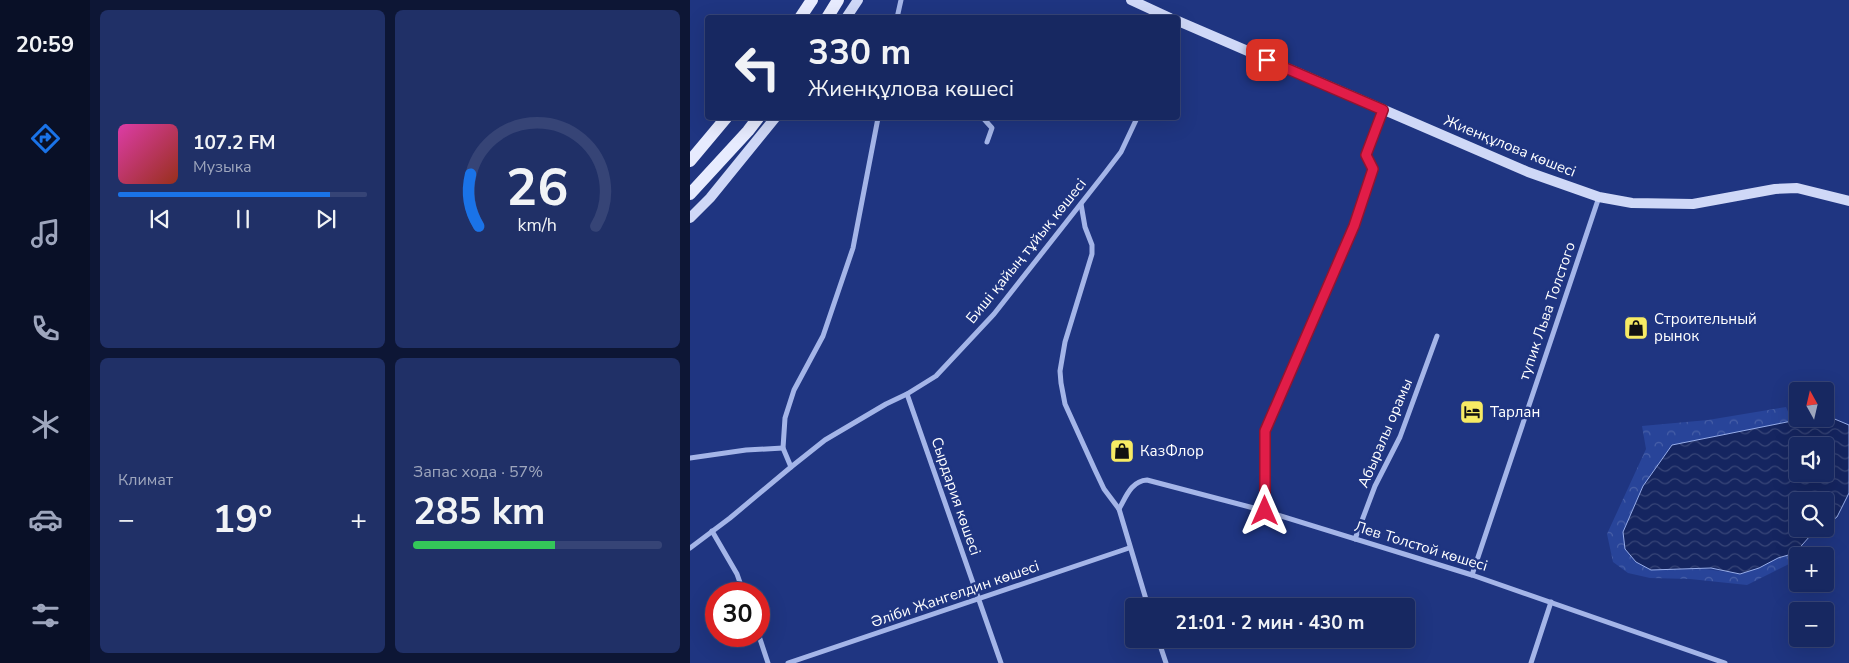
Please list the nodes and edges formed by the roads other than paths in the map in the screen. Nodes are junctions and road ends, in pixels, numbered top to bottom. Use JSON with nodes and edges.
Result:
{"nodes":[{"id":1,"x":812,"y":0,"type":"edge"},
{"id":2,"x":838,"y":0,"type":"edge"},
{"id":3,"x":858,"y":0,"type":"edge"},
{"id":4,"x":901,"y":0,"type":"edge"},
{"id":5,"x":1131,"y":0,"type":"edge"},
{"id":6,"x":802,"y":15,"type":"edge"},
{"id":7,"x":829,"y":15,"type":"edge"},
{"id":8,"x":848,"y":15,"type":"edge"},
{"id":9,"x":898,"y":15,"type":"edge"},
{"id":10,"x":1164,"y":15,"type":"edge"},
{"id":11,"x":1180,"y":23,"type":"edge"},
{"id":12,"x":1383,"y":110,"type":"junction"},
{"id":13,"x":724,"y":120,"type":"edge"},
{"id":14,"x":756,"y":120,"type":"edge"},
{"id":15,"x":774,"y":120,"type":"edge"},
{"id":16,"x":878,"y":120,"type":"edge"},
{"id":17,"x":985,"y":120,"type":"edge"},
{"id":18,"x":1136,"y":120,"type":"edge"},
{"id":19,"x":987,"y":142,"type":"dead end"},
{"id":20,"x":690,"y":161,"type":"edge"},
{"id":21,"x":690,"y":194,"type":"edge"},
{"id":22,"x":1599,"y":197,"type":"junction"},
{"id":23,"x":1849,"y":201,"type":"edge"},
{"id":24,"x":1081,"y":204,"type":"junction"},
{"id":25,"x":690,"y":218,"type":"edge"},
{"id":26,"x":1437,"y":336,"type":"dead end"},
{"id":27,"x":907,"y":394,"type":"junction"},
{"id":28,"x":783,"y":448,"type":"junction"},
{"id":29,"x":690,"y":458,"type":"edge"},
{"id":30,"x":791,"y":467,"type":"junction"},
{"id":31,"x":1119,"y":509,"type":"junction"},
{"id":32,"x":1265,"y":511,"type":"junction"},
{"id":33,"x":712,"y":531,"type":"junction"},
{"id":34,"x":1355,"y":539,"type":"junction"},
{"id":35,"x":690,"y":548,"type":"edge"},
{"id":36,"x":1129,"y":548,"type":"junction"},
{"id":37,"x":1472,"y":575,"type":"junction"},
{"id":38,"x":740,"y":582,"type":"edge"},
{"id":39,"x":1145,"y":598,"type":"edge"},
{"id":40,"x":978,"y":599,"type":"junction"},
{"id":41,"x":1552,"y":602,"type":"junction"},
{"id":42,"x":762,"y":647,"type":"edge"},
{"id":43,"x":1161,"y":648,"type":"edge"},
{"id":44,"x":1714,"y":661,"type":"edge"},
{"id":45,"x":768,"y":663,"type":"edge"},
{"id":46,"x":788,"y":663,"type":"edge"},
{"id":47,"x":1000,"y":663,"type":"edge"},
{"id":48,"x":1166,"y":663,"type":"edge"},
{"id":49,"x":1531,"y":663,"type":"edge"},
{"id":50,"x":1725,"y":663,"type":"edge"}],
"edges":[{"from":1,"to":6,"type":"main road"},
{"from":2,"to":7,"type":"main road"},
{"from":3,"to":8,"type":"street"},
{"from":4,"to":9,"type":"street"},
{"from":5,"to":10,"type":"street"},
{"from":11,"to":12,"type":"street","name":"Жиенқұлова көшесі"},
{"from":12,"to":22,"type":"street","name":"Жиенқұлова көшесі"},
{"from":12,"to":32,"type":"street"},
{"from":13,"to":20,"type":"main road"},
{"from":14,"to":21,"type":"main road"},
{"from":15,"to":25,"type":"street"},
{"from":16,"to":28,"type":"street"},
{"from":17,"to":19,"type":"street"},
{"from":18,"to":24,"type":"street","name":"Биші қайың тұйық көшесі"},
{"from":22,"to":23,"type":"street","name":"Жиенқұлова көшесі"},
{"from":22,"to":37,"type":"street","name":"тупик Льва Толстого"},
{"from":24,"to":27,"type":"street","name":"Биші қайың тұйық көшесі"},
{"from":24,"to":31,"type":"street"},
{"from":26,"to":34,"type":"street","name":"Абыралы орамы"},
{"from":27,"to":30,"type":"street","name":"Биші қайың тұйық көшесі"},
{"from":27,"to":40,"type":"street","name":"Сырдария көшесі"},
{"from":28,"to":29,"type":"street"},
{"from":28,"to":30,"type":"street"},
{"from":30,"to":33,"type":"street","name":"Биші қайың тұйық көшесі"},
{"from":31,"to":32,"type":"street","name":"Лев Толстой көшесі"},
{"from":31,"to":36,"type":"street"},
{"from":32,"to":34,"type":"street","name":"Лев Толстой көшесі"},
{"from":33,"to":35,"type":"street","name":"Биші қайың тұйық көшесі"},
{"from":33,"to":38,"type":"street"},
{"from":34,"to":37,"type":"street","name":"Лев Толстой көшесі"},
{"from":36,"to":39,"type":"street"},
{"from":36,"to":40,"type":"street","name":"Әліби Жангелдин көшесі"},
{"from":37,"to":41,"type":"street","name":"Лев Толстой көшесі"},
{"from":40,"to":46,"type":"street","name":"Әліби Жангелдин көшесі"},
{"from":40,"to":47,"type":"street","name":"Сырдария көшесі"},
{"from":41,"to":44,"type":"street","name":"Лев Толстой көшесі"},
{"from":41,"to":49,"type":"street"},
{"from":42,"to":45,"type":"street"},
{"from":43,"to":48,"type":"street"},
{"from":44,"to":50,"type":"street","name":"Лев Толстой көшесі"}]}
